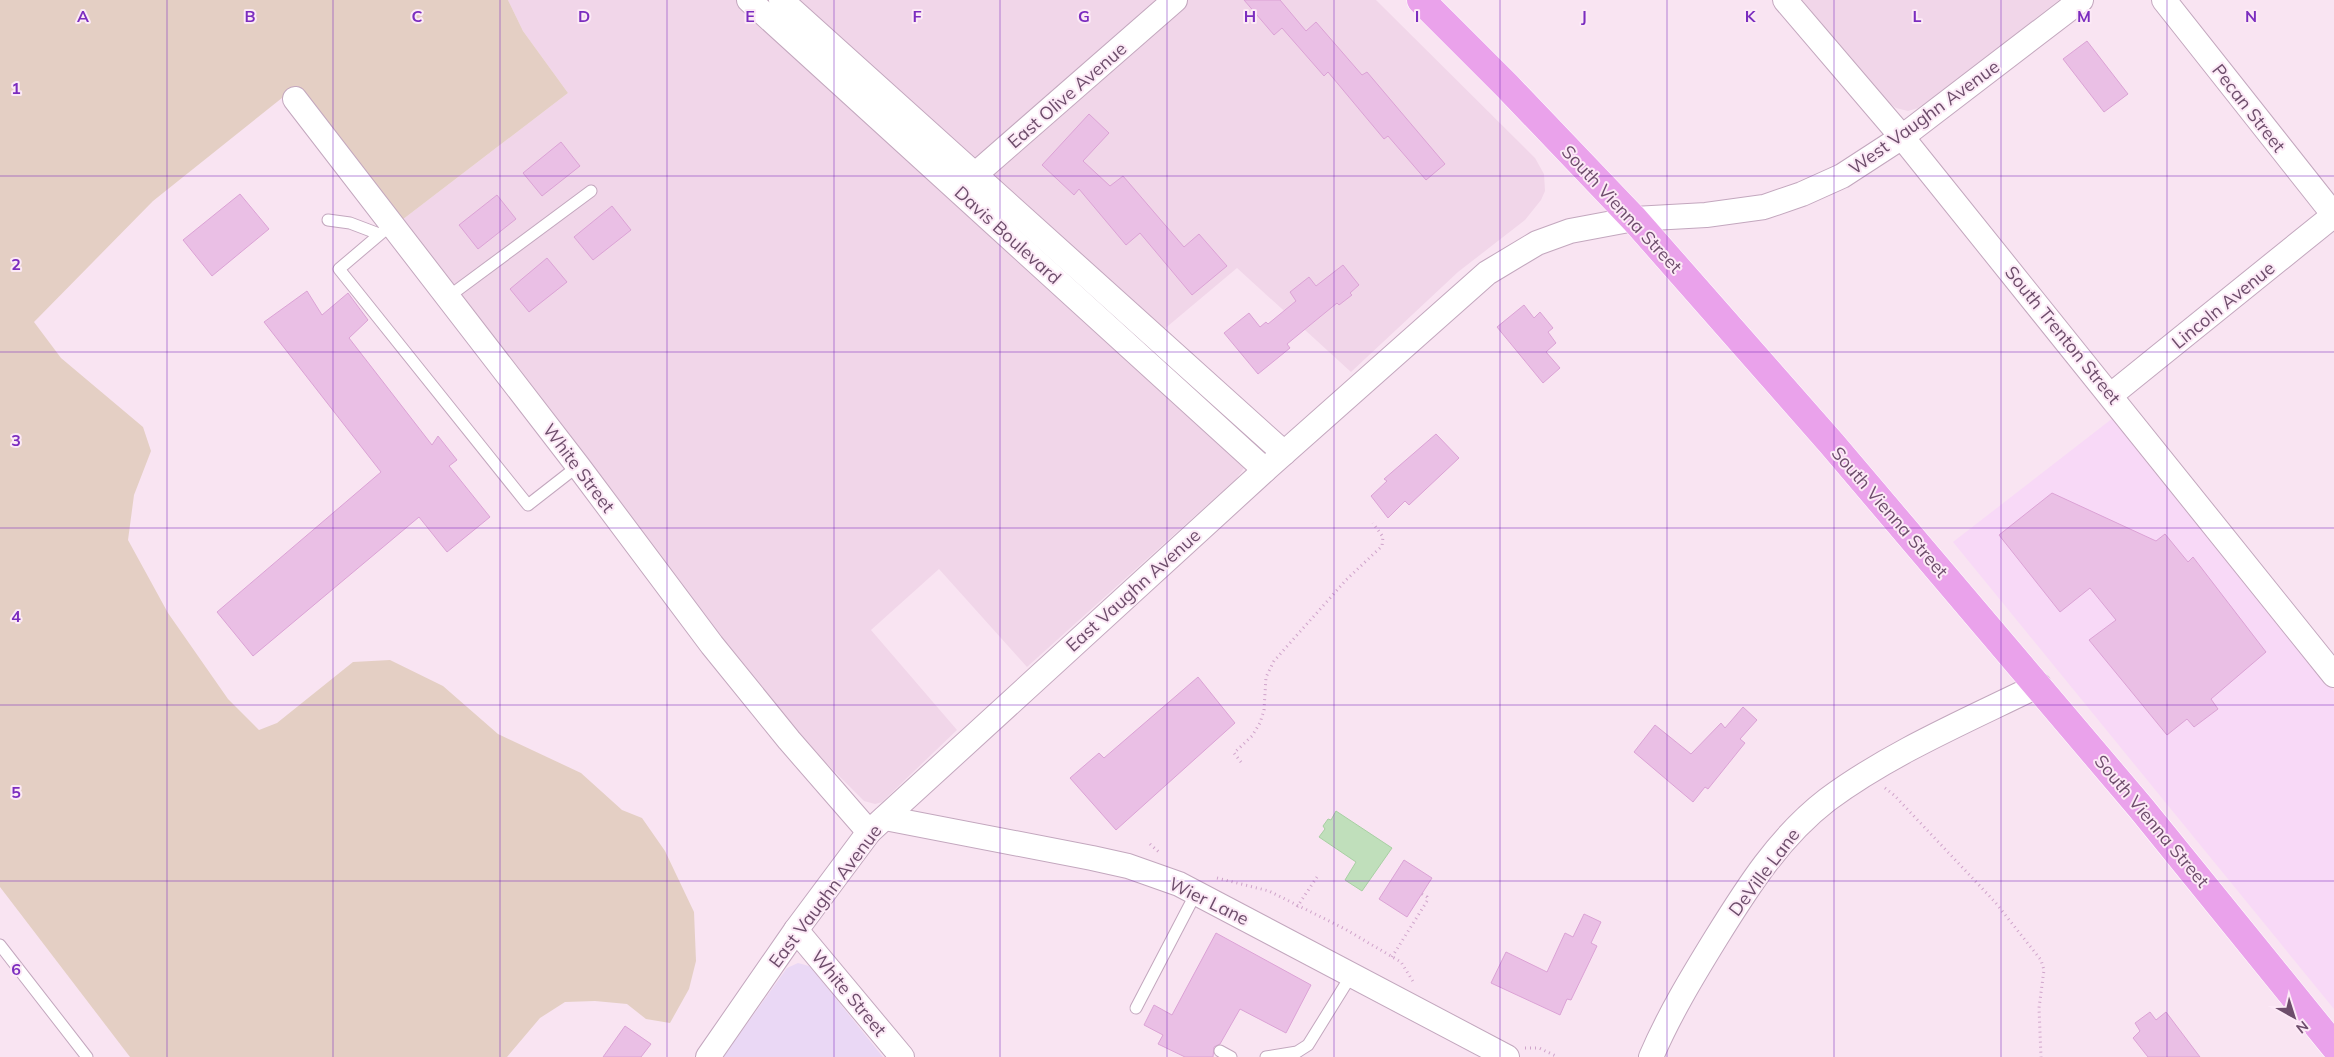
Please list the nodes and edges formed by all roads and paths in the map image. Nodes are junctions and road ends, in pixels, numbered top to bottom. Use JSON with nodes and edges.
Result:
{"nodes":[{"id":1,"x":749,"y":0,"type":"edge"},
{"id":2,"x":781,"y":0,"type":"edge"},
{"id":3,"x":1175,"y":0,"type":"edge"},
{"id":4,"x":1421,"y":0,"type":"edge"},
{"id":5,"x":1786,"y":0,"type":"edge"},
{"id":6,"x":2081,"y":0,"type":"edge"},
{"id":7,"x":2164,"y":0,"type":"edge"},
{"id":8,"x":295,"y":99,"type":"dead end"},
{"id":9,"x":1902,"y":137,"type":"junction"},
{"id":10,"x":966,"y":183,"type":"junction"},
{"id":11,"x":591,"y":191,"type":"dead end"},
{"id":12,"x":2334,"y":215,"type":"edge"},
{"id":13,"x":1634,"y":219,"type":"junction"},
{"id":14,"x":328,"y":220,"type":"dead end"},
{"id":15,"x":385,"y":229,"type":"junction"},
{"id":16,"x":448,"y":297,"type":"junction"},
{"id":17,"x":2111,"y":395,"type":"junction"},
{"id":18,"x":1284,"y":453,"type":"junction"},
{"id":19,"x":578,"y":466,"type":"junction"},
{"id":20,"x":1265,"y":470,"type":"junction"},
{"id":21,"x":1373,"y":523,"type":"dead end"},
{"id":22,"x":2334,"y":674,"type":"edge"},
{"id":23,"x":2039,"y":685,"type":"junction"},
{"id":24,"x":1241,"y":762,"type":"dead end"},
{"id":25,"x":1882,"y":787,"type":"dead end"},
{"id":26,"x":877,"y":825,"type":"junction"},
{"id":27,"x":1150,"y":844,"type":"dead end"},
{"id":28,"x":1165,"y":856,"type":"dead end"},
{"id":29,"x":1316,"y":877,"type":"dead end"},
{"id":30,"x":1204,"y":885,"type":"junction"},
{"id":31,"x":1422,"y":894,"type":"dead end"},
{"id":32,"x":1297,"y":907,"type":"junction"},
{"id":33,"x":796,"y":930,"type":"junction"},
{"id":34,"x":0,"y":945,"type":"edge"},
{"id":35,"x":1392,"y":957,"type":"junction"},
{"id":36,"x":1352,"y":974,"type":"junction"},
{"id":37,"x":1416,"y":986,"type":"dead end"},
{"id":38,"x":1136,"y":1008,"type":"dead end"},
{"id":39,"x":2334,"y":1046,"type":"edge"},
{"id":40,"x":1220,"y":1051,"type":"dead end"},
{"id":41,"x":1513,"y":1052,"type":"edge"},
{"id":42,"x":87,"y":1057,"type":"edge"},
{"id":43,"x":708,"y":1057,"type":"edge"},
{"id":44,"x":902,"y":1057,"type":"edge"},
{"id":45,"x":1231,"y":1057,"type":"edge"},
{"id":46,"x":1266,"y":1057,"type":"edge"},
{"id":47,"x":1558,"y":1057,"type":"edge"},
{"id":48,"x":1651,"y":1057,"type":"edge"},
{"id":49,"x":2041,"y":1057,"type":"edge"}],
"edges":[{"from":1,"to":10,"type":"street","name":"Davis Boulevard"},
{"from":2,"to":10,"type":"street","name":"Davis Boulevard"},
{"from":3,"to":10,"type":"street","name":"East Olive Avenue"},
{"from":4,"to":13,"type":"highway","name":"South Vienna Street"},
{"from":5,"to":9,"type":"street","name":"South Trenton Street"},
{"from":6,"to":9,"type":"street","name":"West Vaughn Avenue"},
{"from":7,"to":12,"type":"street","name":"Pecan Street"},
{"from":8,"to":15,"type":"street","name":"White Street"},
{"from":9,"to":13,"type":"street","name":"West Vaughn Avenue"},
{"from":9,"to":17,"type":"street","name":"South Trenton Street"},
{"from":10,"to":18,"type":"street","name":"Davis Boulevard"},
{"from":10,"to":20,"type":"street","name":"Davis Boulevard"},
{"from":11,"to":16,"type":"lane"},
{"from":12,"to":17,"type":"street","name":"Lincoln Avenue"},
{"from":13,"to":18,"type":"street","name":"East Vaughn Avenue"},
{"from":13,"to":23,"type":"highway","name":"South Vienna Street"},
{"from":14,"to":15,"type":"lane"},
{"from":15,"to":16,"type":"street","name":"White Street"},
{"from":15,"to":19,"type":"lane"},
{"from":16,"to":19,"type":"street","name":"White Street"},
{"from":17,"to":22,"type":"street","name":"South Trenton Street"},
{"from":18,"to":20,"type":"street","name":"East Vaughn Avenue"},
{"from":19,"to":26,"type":"street","name":"White Street"},
{"from":20,"to":26,"type":"street","name":"East Vaughn Avenue"},
{"from":21,"to":24,"type":"path"},
{"from":23,"to":39,"type":"highway","name":"South Vienna Street"},
{"from":23,"to":48,"type":"street","name":"DeVille Lane"},
{"from":25,"to":49,"type":"path"},
{"from":26,"to":30,"type":"street","name":"Wier Lane"},
{"from":26,"to":33,"type":"street","name":"East Vaughn Avenue"},
{"from":27,"to":28,"type":"path"},
{"from":29,"to":32,"type":"path"},
{"from":30,"to":32,"type":"path"},
{"from":30,"to":36,"type":"street","name":"Wier Lane"},
{"from":30,"to":38,"type":"lane"},
{"from":31,"to":35,"type":"path"},
{"from":32,"to":35,"type":"path"},
{"from":33,"to":43,"type":"street","name":"East Vaughn Avenue"},
{"from":33,"to":44,"type":"street","name":"White Street"},
{"from":34,"to":42,"type":"lane"},
{"from":35,"to":37,"type":"path"},
{"from":36,"to":41,"type":"street","name":"Wier Lane"},
{"from":36,"to":46,"type":"lane"},
{"from":40,"to":45,"type":"lane"},
{"from":41,"to":47,"type":"path"}]}
